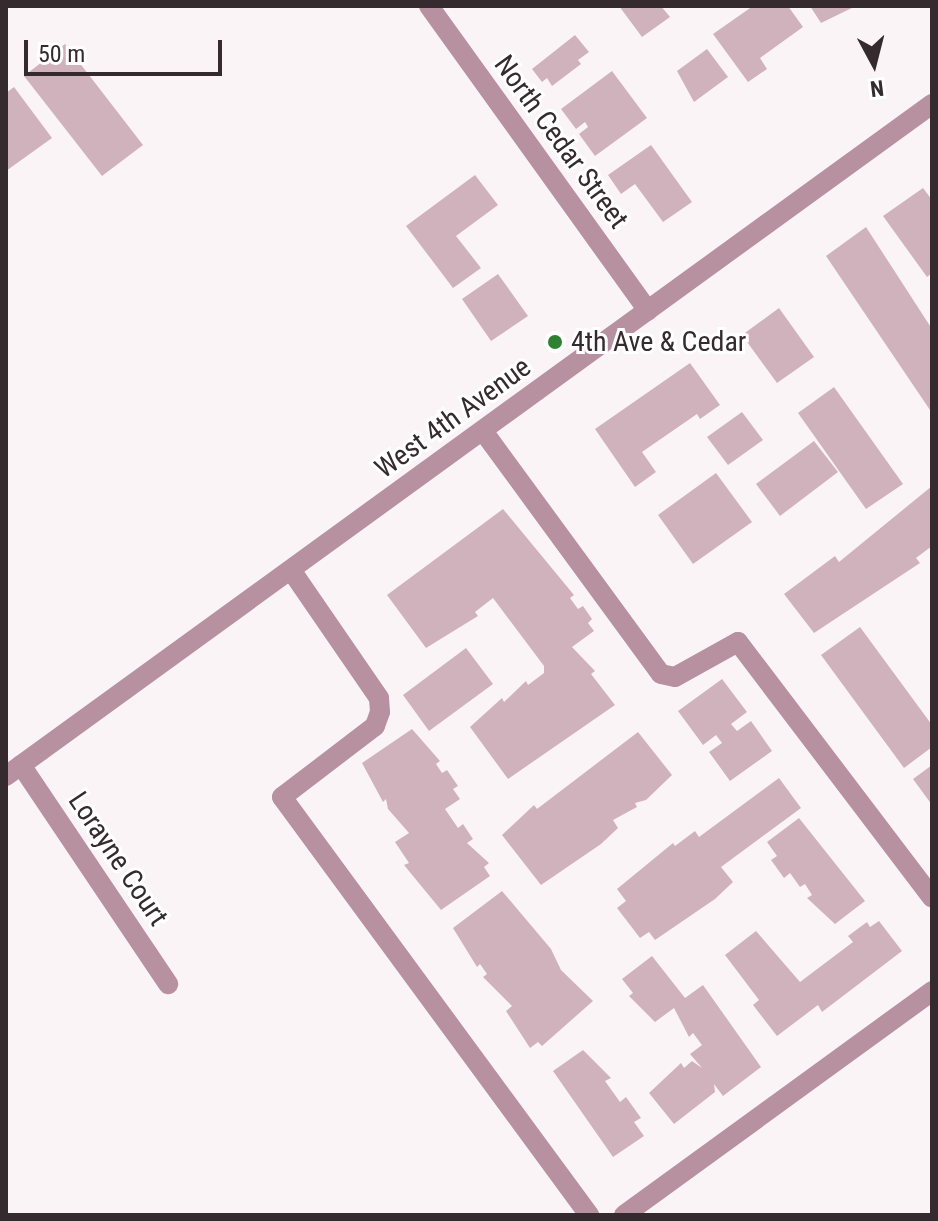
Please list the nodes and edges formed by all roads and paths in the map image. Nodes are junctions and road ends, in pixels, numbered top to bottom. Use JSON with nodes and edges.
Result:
{"nodes":[{"id":1,"x":429,"y":6,"type":"edge"},
{"id":2,"x":932,"y":104,"type":"edge"},
{"id":3,"x":648,"y":311,"type":"junction"},
{"id":4,"x":483,"y":431,"type":"junction"},
{"id":5,"x":291,"y":570,"type":"junction"},
{"id":6,"x":14,"y":771,"type":"edge"},
{"id":7,"x":932,"y":898,"type":"edge"},
{"id":8,"x":168,"y":984,"type":"dead end"},
{"id":9,"x":932,"y":991,"type":"edge"},
{"id":10,"x":589,"y":1215,"type":"edge"},
{"id":11,"x":624,"y":1215,"type":"edge"}],
"edges":[{"from":1,"to":3,"type":"street","name":"North Cedar Street"},
{"from":2,"to":3,"type":"street","name":"West 4th Avenue"},
{"from":3,"to":4,"type":"street","name":"West 4th Avenue"},
{"from":4,"to":5,"type":"street","name":"West 4th Avenue"},
{"from":4,"to":7,"type":"street"},
{"from":5,"to":6,"type":"street","name":"West 4th Avenue"},
{"from":5,"to":10,"type":"street"},
{"from":6,"to":8,"type":"street","name":"Lorayne Court"},
{"from":9,"to":11,"type":"street"}]}
